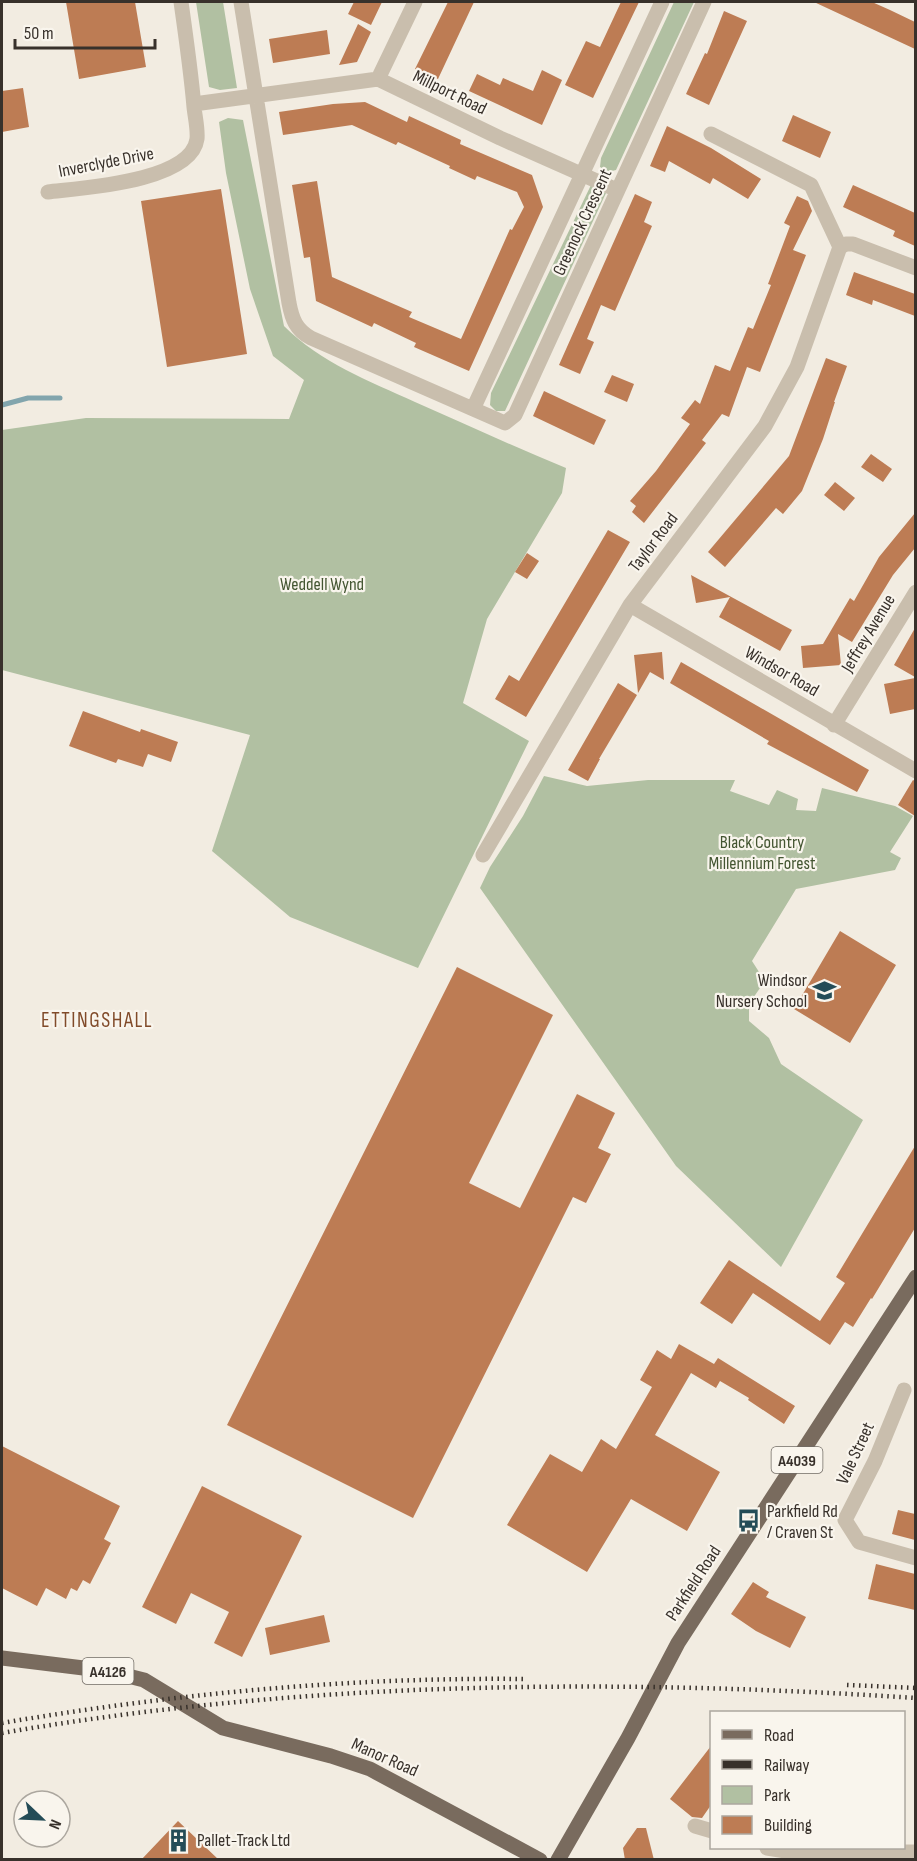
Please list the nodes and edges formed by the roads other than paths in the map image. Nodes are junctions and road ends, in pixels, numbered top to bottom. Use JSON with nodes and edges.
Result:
{"nodes":[{"id":1,"x":181,"y":2,"type":"edge"},
{"id":2,"x":241,"y":2,"type":"edge"},
{"id":3,"x":415,"y":2,"type":"edge"},
{"id":4,"x":662,"y":2,"type":"edge"},
{"id":5,"x":704,"y":2,"type":"edge"},
{"id":6,"x":378,"y":79,"type":"junction"},
{"id":7,"x":255,"y":96,"type":"junction"},
{"id":8,"x":194,"y":104,"type":"junction"},
{"id":9,"x":711,"y":134,"type":"dead end"},
{"id":10,"x":582,"y":174,"type":"junction"},
{"id":11,"x":617,"y":190,"type":"junction"},
{"id":12,"x":48,"y":192,"type":"dead end"},
{"id":13,"x":840,"y":247,"type":"junction"},
{"id":14,"x":915,"y":268,"type":"edge"},
{"id":15,"x":473,"y":409,"type":"junction"},
{"id":16,"x":915,"y":591,"type":"edge"},
{"id":17,"x":630,"y":604,"type":"junction"},
{"id":18,"x":834,"y":724,"type":"junction"},
{"id":19,"x":915,"y":771,"type":"edge"},
{"id":20,"x":483,"y":855,"type":"dead end"},
{"id":21,"x":915,"y":1277,"type":"edge"},
{"id":22,"x":904,"y":1390,"type":"dead end"},
{"id":23,"x":915,"y":1558,"type":"edge"},
{"id":24,"x":2,"y":1658,"type":"edge"},
{"id":25,"x":695,"y":1826,"type":"dead end"},
{"id":26,"x":710,"y":1831,"type":"edge"},
{"id":27,"x":773,"y":1849,"type":"edge"},
{"id":28,"x":915,"y":1852,"type":"edge"},
{"id":29,"x":864,"y":1855,"type":"edge"},
{"id":30,"x":540,"y":1860,"type":"edge"},
{"id":31,"x":558,"y":1860,"type":"edge"}],
"edges":[{"from":1,"to":8,"type":"street","name":"Inverclyde Drive"},
{"from":2,"to":7,"type":"street","name":"Greenock Crescent"},
{"from":3,"to":6,"type":"street"},
{"from":4,"to":10,"type":"street","name":"Greenock Crescent"},
{"from":5,"to":11,"type":"street","name":"Greenock Crescent"},
{"from":6,"to":7,"type":"street"},
{"from":6,"to":10,"type":"street","name":"Millport Road"},
{"from":7,"to":8,"type":"street"},
{"from":7,"to":15,"type":"street","name":"Greenock Crescent"},
{"from":8,"to":12,"type":"street","name":"Inverclyde Drive"},
{"from":9,"to":13,"type":"street"},
{"from":10,"to":11,"type":"street","name":"Millport Road"},
{"from":10,"to":15,"type":"street","name":"Greenock Crescent"},
{"from":11,"to":15,"type":"street","name":"Greenock Crescent"},
{"from":13,"to":14,"type":"street"},
{"from":13,"to":17,"type":"street","name":"Taylor Road"},
{"from":16,"to":18,"type":"street","name":"Jeffrey Avenue"},
{"from":17,"to":18,"type":"street","name":"Windsor Road"},
{"from":17,"to":20,"type":"street","name":"Taylor Road"},
{"from":18,"to":19,"type":"street","name":"Windsor Road"},
{"from":21,"to":31,"type":"main road","name":"Parkfield Road","number":"A4039"},
{"from":22,"to":23,"type":"street","name":"Vale Street"},
{"from":24,"to":30,"type":"main road","name":"Manor Road","number":"A4126"},
{"from":25,"to":26,"type":"street"},
{"from":27,"to":29,"type":"street"},
{"from":28,"to":29,"type":"street"}]}
